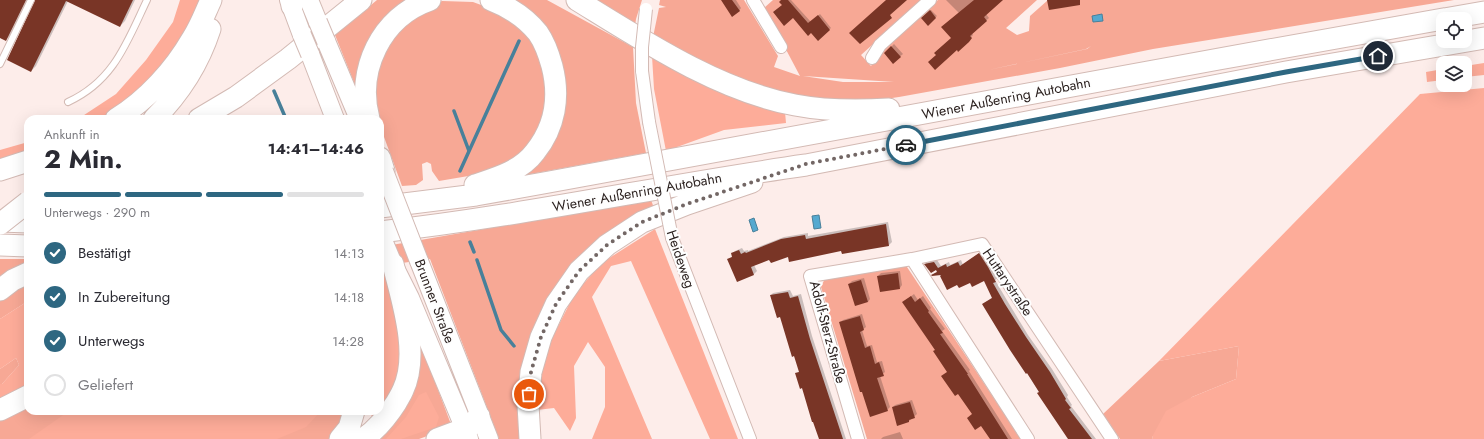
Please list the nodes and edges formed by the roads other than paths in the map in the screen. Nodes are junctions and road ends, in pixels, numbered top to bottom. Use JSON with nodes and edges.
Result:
{"nodes":[{"id":1,"x":31,"y":0,"type":"edge"},
{"id":2,"x":148,"y":0,"type":"edge"},
{"id":3,"x":211,"y":0,"type":"edge"},
{"id":4,"x":220,"y":0,"type":"edge"},
{"id":5,"x":361,"y":0,"type":"edge"},
{"id":6,"x":430,"y":0,"type":"edge"},
{"id":7,"x":491,"y":0,"type":"edge"},
{"id":8,"x":562,"y":0,"type":"edge"},
{"id":9,"x":577,"y":0,"type":"edge"},
{"id":10,"x":930,"y":0,"type":"edge"},
{"id":11,"x":296,"y":2,"type":"edge"},
{"id":12,"x":759,"y":2,"type":"edge"},
{"id":13,"x":648,"y":5,"type":"edge"},
{"id":14,"x":1484,"y":12,"type":"edge"},
{"id":15,"x":1472,"y":14,"type":"edge"},
{"id":16,"x":1436,"y":20,"type":"edge"},
{"id":17,"x":633,"y":34,"type":"junction"},
{"id":18,"x":1484,"y":38,"type":"edge"},
{"id":19,"x":781,"y":47,"type":"dead end"},
{"id":20,"x":872,"y":58,"type":"dead end"},
{"id":21,"x":0,"y":64,"type":"edge"},
{"id":22,"x":1012,"y":97,"type":"junction"},
{"id":23,"x":68,"y":102,"type":"dead end"},
{"id":24,"x":121,"y":115,"type":"edge"},
{"id":25,"x":158,"y":115,"type":"edge"},
{"id":26,"x":206,"y":115,"type":"edge"},
{"id":27,"x":333,"y":115,"type":"edge"},
{"id":28,"x":357,"y":115,"type":"edge"},
{"id":29,"x":368,"y":115,"type":"edge"},
{"id":30,"x":806,"y":164,"type":"junction"},
{"id":31,"x":24,"y":167,"type":"edge"},
{"id":32,"x":14,"y":168,"type":"edge"},
{"id":33,"x":384,"y":172,"type":"edge"},
{"id":34,"x":408,"y":204,"type":"junction"},
{"id":35,"x":24,"y":205,"type":"edge"},
{"id":36,"x":384,"y":207,"type":"edge"},
{"id":37,"x":0,"y":222,"type":"edge"},
{"id":38,"x":24,"y":222,"type":"edge"},
{"id":39,"x":384,"y":232,"type":"edge"},
{"id":40,"x":384,"y":242,"type":"edge"},
{"id":41,"x":0,"y":245,"type":"edge"},
{"id":42,"x":24,"y":246,"type":"edge"},
{"id":43,"x":912,"y":259,"type":"junction"},
{"id":44,"x":393,"y":264,"type":"junction"},
{"id":45,"x":24,"y":275,"type":"edge"},
{"id":46,"x":0,"y":290,"type":"edge"},
{"id":47,"x":24,"y":398,"type":"edge"},
{"id":48,"x":0,"y":410,"type":"edge"},
{"id":49,"x":353,"y":415,"type":"edge"},
{"id":50,"x":471,"y":428,"type":"edge"},
{"id":51,"x":340,"y":439,"type":"edge"},
{"id":52,"x":363,"y":439,"type":"edge"},
{"id":53,"x":437,"y":439,"type":"edge"},
{"id":54,"x":490,"y":439,"type":"edge"},
{"id":55,"x":530,"y":439,"type":"edge"},
{"id":56,"x":750,"y":439,"type":"edge"},
{"id":57,"x":858,"y":439,"type":"edge"},
{"id":58,"x":1028,"y":439,"type":"edge"},
{"id":59,"x":1112,"y":439,"type":"edge"}],
"edges":[{"from":1,"to":21,"type":"lane"},
{"from":2,"to":23,"type":"lane"},
{"from":3,"to":24,"type":"highway"},
{"from":4,"to":25,"type":"highway"},
{"from":5,"to":26,"type":"highway"},
{"from":6,"to":29,"type":"highway"},
{"from":7,"to":34,"type":"highway"},
{"from":8,"to":17,"type":"highway"},
{"from":9,"to":17,"type":"highway"},
{"from":10,"to":20,"type":"street"},
{"from":11,"to":27,"type":"main road","bridge":true},
{"from":11,"to":28,"type":"main road","bridge":true},
{"from":12,"to":19,"type":"street"},
{"from":13,"to":56,"type":"street","name":"Heideweg","bridge":true},
{"from":14,"to":15,"type":"highway","name":"Wiener Außenring Autobahn"},
{"from":16,"to":22,"type":"highway","name":"Wiener Außenring Autobahn"},
{"from":17,"to":22,"type":"highway"},
{"from":18,"to":30,"type":"highway","name":"Wiener Außenring Autobahn"},
{"from":22,"to":34,"type":"highway","name":"Wiener Außenring Autobahn"},
{"from":30,"to":39,"type":"highway","name":"Wiener Außenring Autobahn"},
{"from":30,"to":55,"type":"highway"},
{"from":31,"to":32,"type":"lane"},
{"from":33,"to":50,"type":"main road","name":"Brunner Straße","bridge":true},
{"from":34,"to":36,"type":"highway","name":"Wiener Außenring Autobahn"},
{"from":35,"to":37,"type":"highway","bridge":true},
{"from":37,"to":38,"type":"highway"},
{"from":40,"to":44,"type":"main road","name":"Brunner Straße"},
{"from":41,"to":42,"type":"highway"},
{"from":43,"to":57,"type":"street","name":"Adolf-Sterz-Straße"},
{"from":43,"to":58,"type":"street"},
{"from":43,"to":59,"type":"street","name":"Huttarystraße"},
{"from":44,"to":50,"type":"main road","name":"Brunner Straße"},
{"from":44,"to":52,"type":"highway"},
{"from":45,"to":46,"type":"highway"},
{"from":47,"to":48,"type":"highway"},
{"from":49,"to":51,"type":"highway"},
{"from":50,"to":53,"type":"highway"},
{"from":50,"to":54,"type":"main road","name":"Brunner Straße"}]}
